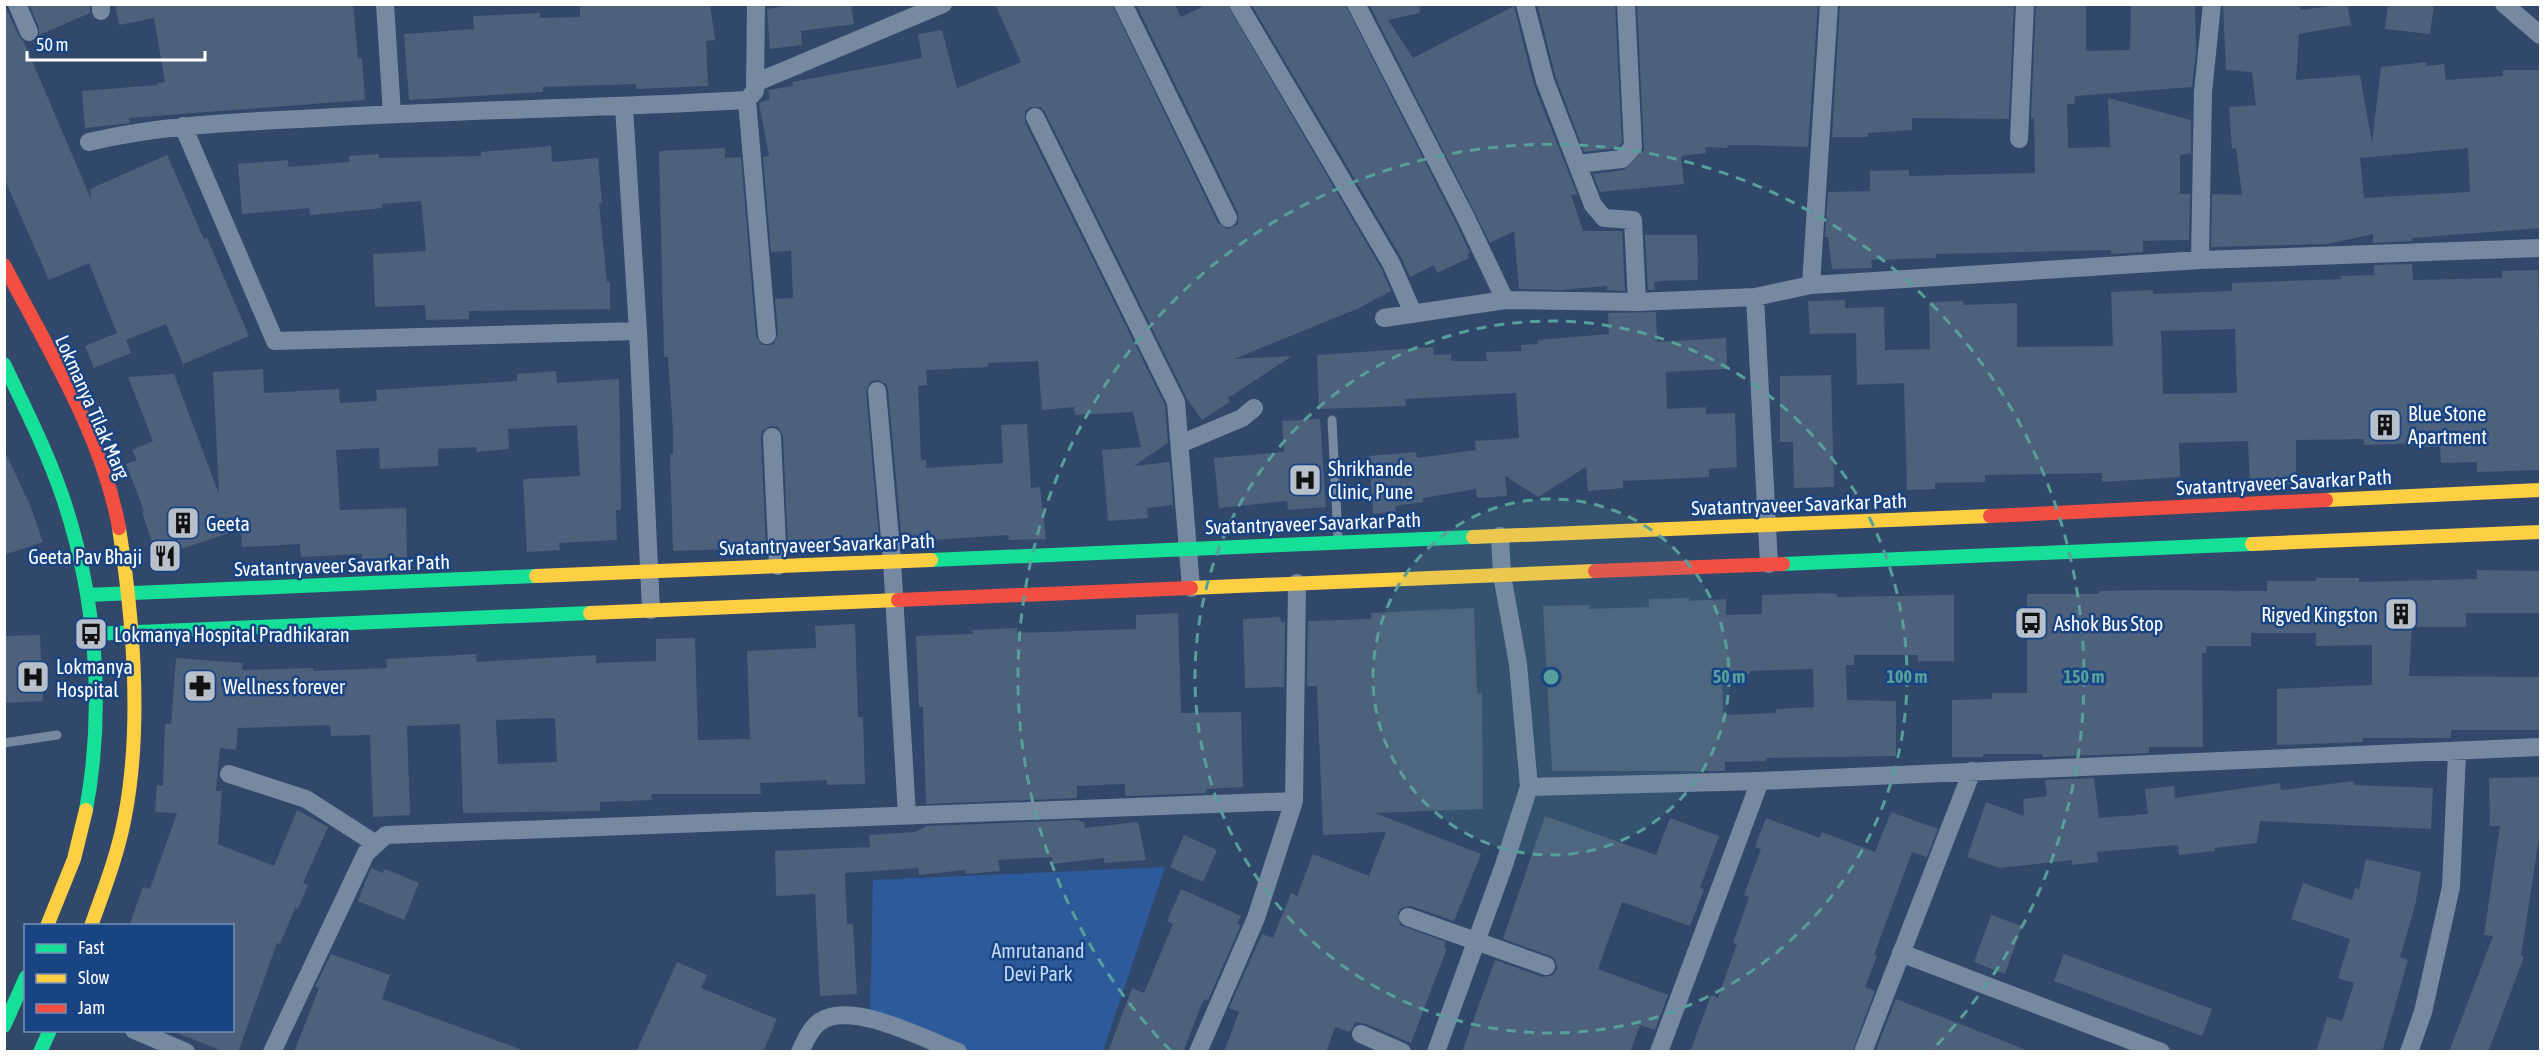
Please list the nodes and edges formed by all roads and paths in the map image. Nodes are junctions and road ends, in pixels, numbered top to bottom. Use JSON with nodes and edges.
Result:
{"nodes":[{"id":1,"x":17,"y":4,"type":"edge"},
{"id":2,"x":385,"y":4,"type":"edge"},
{"id":3,"x":756,"y":4,"type":"edge"},
{"id":4,"x":943,"y":4,"type":"edge"},
{"id":5,"x":1123,"y":4,"type":"edge"},
{"id":6,"x":1238,"y":4,"type":"edge"},
{"id":7,"x":1356,"y":4,"type":"edge"},
{"id":8,"x":1525,"y":4,"type":"edge"},
{"id":9,"x":1626,"y":4,"type":"edge"},
{"id":10,"x":1829,"y":4,"type":"edge"},
{"id":11,"x":2025,"y":4,"type":"edge"},
{"id":12,"x":2212,"y":4,"type":"edge"},
{"id":13,"x":2504,"y":4,"type":"edge"},
{"id":14,"x":29,"y":32,"type":"dead end"},
{"id":15,"x":2541,"y":35,"type":"edge"},
{"id":16,"x":755,"y":83,"type":"junction"},
{"id":17,"x":747,"y":100,"type":"junction"},
{"id":18,"x":624,"y":107,"type":"junction"},
{"id":19,"x":392,"y":114,"type":"junction"},
{"id":20,"x":1035,"y":117,"type":"dead end"},
{"id":21,"x":183,"y":126,"type":"junction"},
{"id":22,"x":2019,"y":138,"type":"dead end"},
{"id":23,"x":89,"y":142,"type":"dead end"},
{"id":24,"x":1576,"y":164,"type":"junction"},
{"id":25,"x":1228,"y":218,"type":"dead end"},
{"id":26,"x":2541,"y":249,"type":"edge"},
{"id":27,"x":2200,"y":260,"type":"junction"},
{"id":28,"x":4,"y":265,"type":"edge"},
{"id":29,"x":1811,"y":285,"type":"junction"},
{"id":30,"x":1755,"y":297,"type":"junction"},
{"id":31,"x":1505,"y":300,"type":"junction"},
{"id":32,"x":1637,"y":302,"type":"junction"},
{"id":33,"x":1413,"y":313,"type":"junction"},
{"id":34,"x":1384,"y":318,"type":"dead end"},
{"id":35,"x":638,"y":331,"type":"junction"},
{"id":36,"x":767,"y":335,"type":"dead end"},
{"id":37,"x":4,"y":364,"type":"edge"},
{"id":38,"x":878,"y":391,"type":"dead end"},
{"id":39,"x":1254,"y":408,"type":"dead end"},
{"id":40,"x":1332,"y":420,"type":"dead end"},
{"id":41,"x":772,"y":437,"type":"dead end"},
{"id":42,"x":1180,"y":444,"type":"junction"},
{"id":43,"x":2541,"y":490,"type":"edge"},
{"id":44,"x":1767,"y":524,"type":"junction"},
{"id":45,"x":2541,"y":532,"type":"edge"},
{"id":46,"x":1500,"y":536,"type":"junction"},
{"id":47,"x":1338,"y":542,"type":"junction"},
{"id":48,"x":1188,"y":548,"type":"junction"},
{"id":49,"x":892,"y":561,"type":"junction"},
{"id":50,"x":1769,"y":564,"type":"junction"},
{"id":51,"x":778,"y":566,"type":"junction"},
{"id":52,"x":648,"y":571,"type":"junction"},
{"id":53,"x":1502,"y":575,"type":"junction"},
{"id":54,"x":1297,"y":583,"type":"junction"},
{"id":55,"x":1191,"y":588,"type":"junction"},
{"id":56,"x":126,"y":593,"type":"junction"},
{"id":57,"x":87,"y":595,"type":"junction"},
{"id":58,"x":894,"y":601,"type":"junction"},
{"id":59,"x":651,"y":610,"type":"junction"},
{"id":60,"x":130,"y":632,"type":"junction"},
{"id":61,"x":91,"y":634,"type":"junction"},
{"id":62,"x":57,"y":735,"type":"dead end"},
{"id":63,"x":4,"y":743,"type":"edge"},
{"id":64,"x":2541,"y":747,"type":"edge"},
{"id":65,"x":2457,"y":753,"type":"junction"},
{"id":66,"x":1972,"y":771,"type":"junction"},
{"id":67,"x":230,"y":774,"type":"dead end"},
{"id":68,"x":1760,"y":781,"type":"junction"},
{"id":69,"x":1529,"y":787,"type":"junction"},
{"id":70,"x":1294,"y":801,"type":"junction"},
{"id":71,"x":907,"y":815,"type":"junction"},
{"id":72,"x":376,"y":844,"type":"junction"},
{"id":73,"x":1408,"y":917,"type":"dead end"},
{"id":74,"x":48,"y":924,"type":"edge"},
{"id":75,"x":91,"y":924,"type":"edge"},
{"id":76,"x":1476,"y":940,"type":"junction"},
{"id":77,"x":1902,"y":953,"type":"junction"},
{"id":78,"x":1546,"y":966,"type":"dead end"},
{"id":79,"x":24,"y":981,"type":"edge"},
{"id":80,"x":4,"y":1026,"type":"edge"},
{"id":81,"x":49,"y":1032,"type":"edge"},
{"id":82,"x":139,"y":1032,"type":"edge"},
{"id":83,"x":1361,"y":1034,"type":"dead end"},
{"id":84,"x":1439,"y":1051,"type":"edge"},
{"id":85,"x":40,"y":1052,"type":"edge"},
{"id":86,"x":186,"y":1052,"type":"edge"},
{"id":87,"x":272,"y":1052,"type":"edge"},
{"id":88,"x":800,"y":1052,"type":"edge"},
{"id":89,"x":958,"y":1052,"type":"edge"},
{"id":90,"x":1198,"y":1052,"type":"edge"},
{"id":91,"x":1402,"y":1052,"type":"edge"},
{"id":92,"x":1659,"y":1052,"type":"edge"},
{"id":93,"x":1863,"y":1052,"type":"edge"},
{"id":94,"x":2161,"y":1052,"type":"edge"},
{"id":95,"x":2409,"y":1052,"type":"edge"}],
"edges":[{"from":1,"to":14,"type":"street"},
{"from":2,"to":19,"type":"street"},
{"from":3,"to":16,"type":"street"},
{"from":4,"to":16,"type":"street"},
{"from":5,"to":25,"type":"street"},
{"from":6,"to":33,"type":"street"},
{"from":7,"to":31,"type":"street"},
{"from":8,"to":24,"type":"street"},
{"from":9,"to":24,"type":"street"},
{"from":10,"to":29,"type":"street"},
{"from":11,"to":22,"type":"street"},
{"from":12,"to":27,"type":"street"},
{"from":13,"to":15,"type":"street"},
{"from":16,"to":17,"type":"street"},
{"from":17,"to":18,"type":"street"},
{"from":17,"to":36,"type":"street"},
{"from":18,"to":19,"type":"street"},
{"from":18,"to":35,"type":"street"},
{"from":19,"to":21,"type":"street"},
{"from":20,"to":42,"type":"street"},
{"from":21,"to":23,"type":"street"},
{"from":21,"to":35,"type":"street"},
{"from":24,"to":32,"type":"street"},
{"from":26,"to":27,"type":"street"},
{"from":27,"to":29,"type":"street"},
{"from":28,"to":56,"type":"main road","name":"Lokmanya Tilak Marg"},
{"from":29,"to":30,"type":"street"},
{"from":30,"to":32,"type":"street"},
{"from":30,"to":44,"type":"street"},
{"from":31,"to":32,"type":"street"},
{"from":31,"to":33,"type":"street"},
{"from":33,"to":34,"type":"street"},
{"from":35,"to":52,"type":"street"},
{"from":37,"to":57,"type":"main road"},
{"from":38,"to":49,"type":"street"},
{"from":39,"to":42,"type":"street"},
{"from":40,"to":47,"type":"lane"},
{"from":41,"to":51,"type":"street"},
{"from":42,"to":48,"type":"street"},
{"from":43,"to":44,"type":"main road","name":"Svatantryaveer Savarkar Path"},
{"from":44,"to":46,"type":"main road","name":"Svatantryaveer Savarkar Path"},
{"from":44,"to":50,"type":"street"},
{"from":45,"to":50,"type":"main road"},
{"from":46,"to":47,"type":"main road","name":"Svatantryaveer Savarkar Path"},
{"from":46,"to":53,"type":"street"},
{"from":47,"to":48,"type":"main road","name":"Svatantryaveer Savarkar Path"},
{"from":48,"to":49,"type":"main road","name":"Svatantryaveer Savarkar Path"},
{"from":48,"to":55,"type":"street"},
{"from":49,"to":51,"type":"main road","name":"Svatantryaveer Savarkar Path"},
{"from":49,"to":58,"type":"street"},
{"from":50,"to":53,"type":"main road"},
{"from":51,"to":52,"type":"main road","name":"Svatantryaveer Savarkar Path"},
{"from":52,"to":56,"type":"main road","name":"Svatantryaveer Savarkar Path"},
{"from":52,"to":59,"type":"street"},
{"from":53,"to":54,"type":"main road"},
{"from":53,"to":69,"type":"street"},
{"from":54,"to":55,"type":"main road"},
{"from":54,"to":70,"type":"street"},
{"from":55,"to":58,"type":"main road"},
{"from":56,"to":57,"type":"main road","name":"Svatantryaveer Savarkar Path"},
{"from":56,"to":60,"type":"main road","name":"Lokmanya Tilak Marg"},
{"from":57,"to":61,"type":"main road"},
{"from":58,"to":59,"type":"main road"},
{"from":58,"to":71,"type":"street"},
{"from":59,"to":60,"type":"main road"},
{"from":60,"to":61,"type":"main road"},
{"from":60,"to":75,"type":"main road","name":"Lokmanya Tilak Marg"},
{"from":61,"to":74,"type":"main road"},
{"from":62,"to":63,"type":"lane"},
{"from":64,"to":65,"type":"street"},
{"from":65,"to":66,"type":"street"},
{"from":65,"to":95,"type":"street"},
{"from":66,"to":68,"type":"street"},
{"from":66,"to":77,"type":"street"},
{"from":67,"to":72,"type":"street"},
{"from":68,"to":69,"type":"street"},
{"from":68,"to":92,"type":"street"},
{"from":69,"to":76,"type":"street"},
{"from":70,"to":71,"type":"street"},
{"from":70,"to":90,"type":"street"},
{"from":71,"to":72,"type":"street"},
{"from":72,"to":87,"type":"street"},
{"from":73,"to":76,"type":"street"},
{"from":76,"to":78,"type":"street"},
{"from":76,"to":84,"type":"street"},
{"from":77,"to":93,"type":"street"},
{"from":77,"to":94,"type":"street"},
{"from":79,"to":80,"type":"main road"},
{"from":81,"to":85,"type":"main road"},
{"from":82,"to":86,"type":"street"},
{"from":83,"to":91,"type":"street"},
{"from":88,"to":89,"type":"street"}]}
